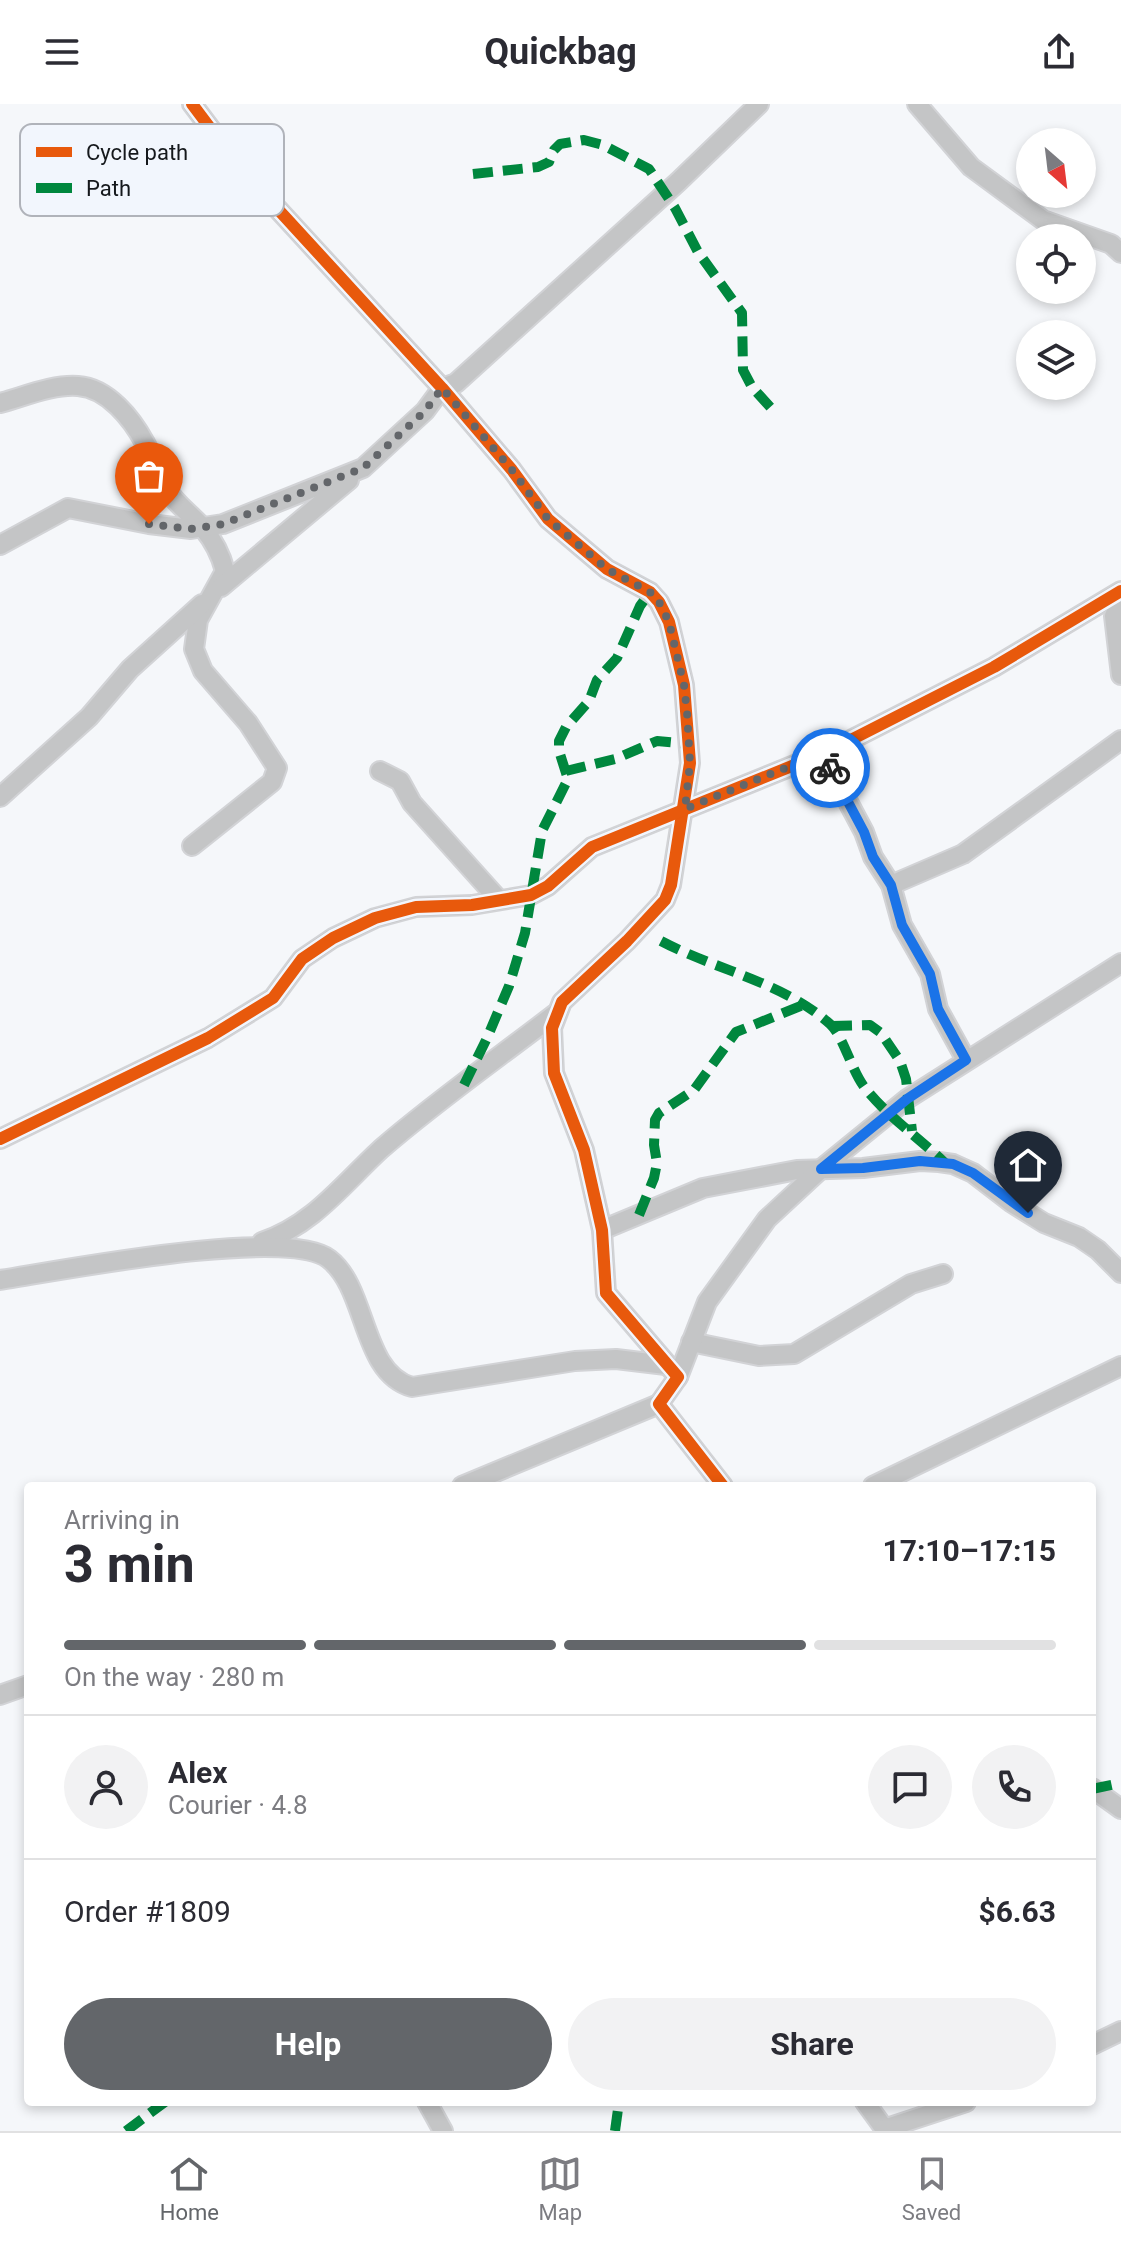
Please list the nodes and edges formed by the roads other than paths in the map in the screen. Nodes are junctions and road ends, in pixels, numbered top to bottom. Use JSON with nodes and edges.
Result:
{"nodes":[{"id":1,"x":192,"y":104,"type":"edge"},
{"id":2,"x":759,"y":104,"type":"edge"},
{"id":3,"x":917,"y":104,"type":"edge"},
{"id":4,"x":208,"y":124,"type":"edge"},
{"id":5,"x":284,"y":215,"type":"edge"},
{"id":6,"x":1121,"y":253,"type":"edge"},
{"id":7,"x":442,"y":388,"type":"junction"},
{"id":8,"x":0,"y":403,"type":"edge"},
{"id":9,"x":363,"y":468,"type":"junction"},
{"id":10,"x":202,"y":527,"type":"junction"},
{"id":11,"x":0,"y":545,"type":"edge"},
{"id":12,"x":1121,"y":591,"type":"edge"},
{"id":13,"x":214,"y":593,"type":"junction"},
{"id":14,"x":1121,"y":602,"type":"edge"},
{"id":15,"x":1121,"y":675,"type":"edge"},
{"id":16,"x":1121,"y":740,"type":"edge"},
{"id":17,"x":822,"y":753,"type":"junction"},
{"id":18,"x":380,"y":771,"type":"dead end"},
{"id":19,"x":0,"y":797,"type":"edge"},
{"id":20,"x":685,"y":809,"type":"junction"},
{"id":21,"x":192,"y":846,"type":"dead end"},
{"id":22,"x":891,"y":885,"type":"junction"},
{"id":23,"x":499,"y":900,"type":"junction"},
{"id":24,"x":1121,"y":963,"type":"edge"},
{"id":25,"x":555,"y":1014,"type":"junction"},
{"id":26,"x":966,"y":1060,"type":"junction"},
{"id":27,"x":0,"y":1139,"type":"edge"},
{"id":28,"x":821,"y":1169,"type":"junction"},
{"id":29,"x":602,"y":1230,"type":"junction"},
{"id":30,"x":242,"y":1249,"type":"junction"},
{"id":31,"x":1121,"y":1273,"type":"edge"},
{"id":32,"x":943,"y":1274,"type":"dead end"},
{"id":33,"x":0,"y":1280,"type":"edge"},
{"id":34,"x":691,"y":1342,"type":"junction"},
{"id":35,"x":1121,"y":1366,"type":"edge"},
{"id":36,"x":672,"y":1371,"type":"junction"},
{"id":37,"x":659,"y":1404,"type":"junction"},
{"id":38,"x":472,"y":1482,"type":"edge"},
{"id":39,"x":720,"y":1482,"type":"edge"},
{"id":40,"x":881,"y":1482,"type":"edge"},
{"id":41,"x":24,"y":1686,"type":"edge"},
{"id":42,"x":0,"y":1695,"type":"edge"},
{"id":43,"x":1096,"y":1791,"type":"edge"},
{"id":44,"x":1121,"y":1809,"type":"edge"},
{"id":45,"x":1121,"y":2031,"type":"edge"},
{"id":46,"x":1096,"y":2043,"type":"edge"},
{"id":47,"x":429,"y":2106,"type":"edge"},
{"id":48,"x":868,"y":2106,"type":"edge"},
{"id":49,"x":954,"y":2106,"type":"edge"},
{"id":50,"x":885,"y":2130,"type":"edge"},
{"id":51,"x":443,"y":2131,"type":"edge"}],
"edges":[{"from":1,"to":4,"type":"street"},
{"from":2,"to":7,"type":"street"},
{"from":3,"to":6,"type":"street"},
{"from":5,"to":7,"type":"street"},
{"from":7,"to":9,"type":"street"},
{"from":7,"to":20,"type":"street"},
{"from":8,"to":10,"type":"street"},
{"from":9,"to":10,"type":"street"},
{"from":9,"to":13,"type":"street"},
{"from":10,"to":11,"type":"street"},
{"from":10,"to":13,"type":"street"},
{"from":12,"to":17,"type":"street"},
{"from":13,"to":19,"type":"street"},
{"from":13,"to":21,"type":"street"},
{"from":14,"to":15,"type":"street"},
{"from":16,"to":22,"type":"street"},
{"from":17,"to":20,"type":"street"},
{"from":17,"to":22,"type":"street"},
{"from":18,"to":23,"type":"street"},
{"from":20,"to":23,"type":"street"},
{"from":20,"to":25,"type":"street"},
{"from":22,"to":26,"type":"street"},
{"from":23,"to":27,"type":"street"},
{"from":24,"to":26,"type":"street"},
{"from":25,"to":29,"type":"street"},
{"from":25,"to":30,"type":"street"},
{"from":26,"to":28,"type":"street"},
{"from":28,"to":29,"type":"street"},
{"from":28,"to":31,"type":"street"},
{"from":28,"to":34,"type":"street"},
{"from":29,"to":36,"type":"street"},
{"from":30,"to":33,"type":"street"},
{"from":30,"to":36,"type":"street"},
{"from":32,"to":34,"type":"street"},
{"from":34,"to":36,"type":"street"},
{"from":35,"to":40,"type":"street"},
{"from":36,"to":37,"type":"street"},
{"from":37,"to":38,"type":"street"},
{"from":37,"to":39,"type":"street"},
{"from":41,"to":42,"type":"street"},
{"from":43,"to":44,"type":"street"},
{"from":45,"to":46,"type":"street"},
{"from":47,"to":51,"type":"street"},
{"from":48,"to":50,"type":"street"},
{"from":49,"to":50,"type":"street"}]}
